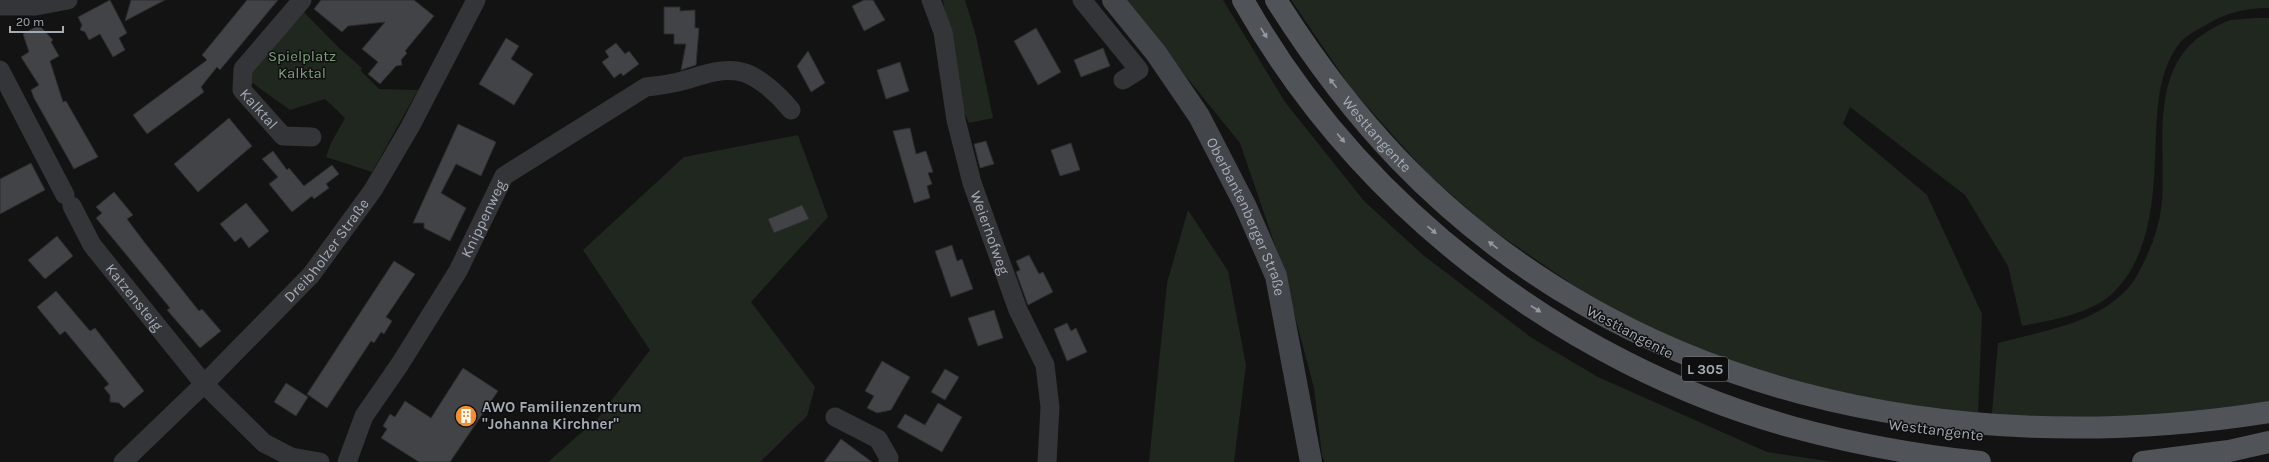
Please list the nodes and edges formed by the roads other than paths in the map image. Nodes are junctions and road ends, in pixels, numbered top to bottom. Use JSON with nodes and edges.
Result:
{"nodes":[{"id":1,"x":68,"y":0,"type":"edge"},
{"id":2,"x":302,"y":0,"type":"edge"},
{"id":3,"x":476,"y":0,"type":"edge"},
{"id":4,"x":931,"y":0,"type":"edge"},
{"id":5,"x":1082,"y":0,"type":"edge"},
{"id":6,"x":1113,"y":0,"type":"edge"},
{"id":7,"x":1243,"y":0,"type":"edge"},
{"id":8,"x":1276,"y":0,"type":"edge"},
{"id":9,"x":0,"y":6,"type":"edge"},
{"id":10,"x":0,"y":70,"type":"edge"},
{"id":11,"x":1123,"y":80,"type":"dead end"},
{"id":12,"x":791,"y":110,"type":"dead end"},
{"id":13,"x":312,"y":137,"type":"dead end"},
{"id":14,"x":204,"y":384,"type":"junction"},
{"id":15,"x":2269,"y":412,"type":"edge"},
{"id":16,"x":835,"y":416,"type":"dead end"},
{"id":17,"x":2269,"y":442,"type":"edge"},
{"id":18,"x":123,"y":462,"type":"edge"},
{"id":19,"x":320,"y":462,"type":"edge"},
{"id":20,"x":347,"y":462,"type":"edge"},
{"id":21,"x":888,"y":462,"type":"edge"},
{"id":22,"x":1047,"y":462,"type":"edge"},
{"id":23,"x":1311,"y":462,"type":"edge"},
{"id":24,"x":1980,"y":462,"type":"edge"},
{"id":25,"x":2143,"y":462,"type":"edge"}],
"edges":[{"from":1,"to":9,"type":"street"},
{"from":2,"to":13,"type":"street","name":"Kalktal"},
{"from":3,"to":14,"type":"street","name":"Dreibholzer Straße"},
{"from":4,"to":22,"type":"street","name":"Weierhofweg"},
{"from":5,"to":11,"type":"street"},
{"from":6,"to":23,"type":"main road","name":"Oberbantenberger Straße"},
{"from":7,"to":24,"type":"main road","name":"Westtangente","number":"L 305","one_way":true},
{"from":15,"to":8,"type":"main road","name":"Westtangente","number":"L 305","one_way":true},
{"from":10,"to":14,"type":"street","name":"Katzensteig"},
{"from":12,"to":20,"type":"street","name":"Knippenweg"},
{"from":14,"to":18,"type":"street","name":"Dreibholzer Straße"},
{"from":14,"to":19,"type":"street","name":"Katzensteig"},
{"from":16,"to":21,"type":"street"},
{"from":17,"to":25,"type":"main road"}]}
